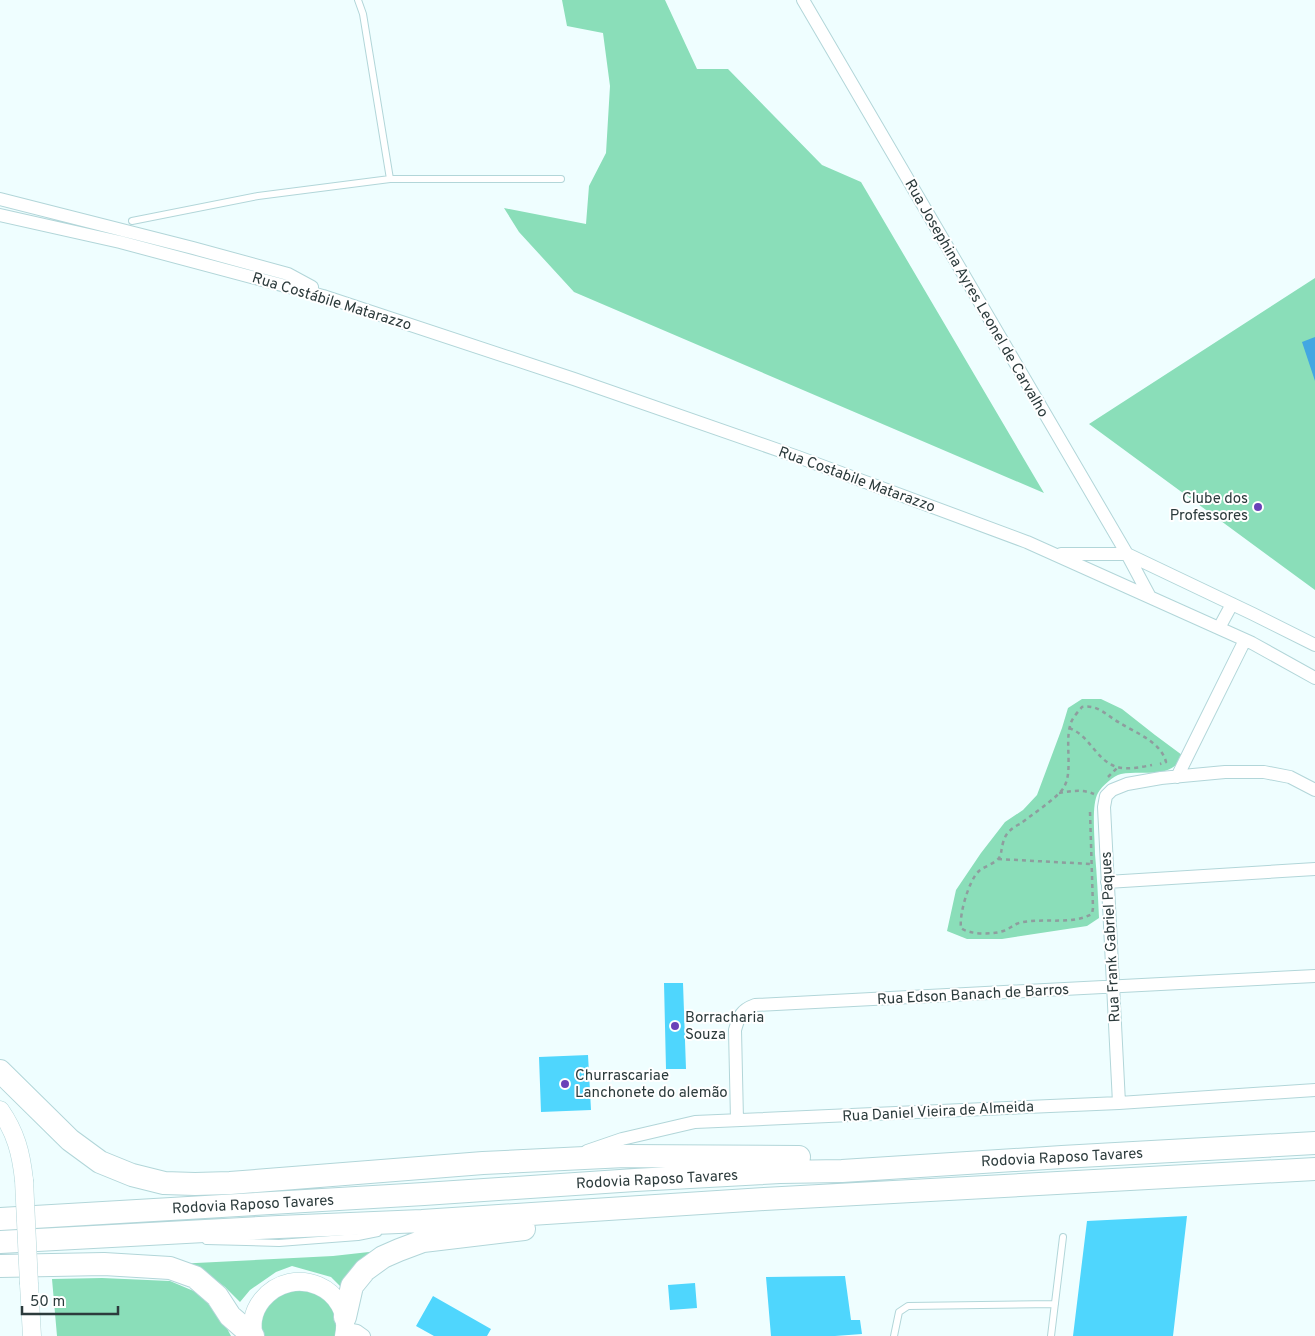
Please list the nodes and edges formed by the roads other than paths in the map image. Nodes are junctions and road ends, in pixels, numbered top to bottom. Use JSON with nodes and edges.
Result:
{"nodes":[{"id":1,"x":358,"y":0,"type":"edge"},
{"id":2,"x":803,"y":0,"type":"edge"},
{"id":3,"x":390,"y":179,"type":"junction"},
{"id":4,"x":562,"y":179,"type":"dead end"},
{"id":5,"x":0,"y":199,"type":"edge"},
{"id":6,"x":0,"y":215,"type":"edge"},
{"id":7,"x":132,"y":221,"type":"dead end"},
{"id":8,"x":338,"y":301,"type":"junction"},
{"id":9,"x":658,"y":409,"type":"joint"},
{"id":10,"x":1055,"y":554,"type":"junction"},
{"id":11,"x":1127,"y":554,"type":"junction"},
{"id":12,"x":1150,"y":597,"type":"junction"},
{"id":13,"x":1232,"y":604,"type":"junction"},
{"id":14,"x":1219,"y":628,"type":"junction"},
{"id":15,"x":1245,"y":640,"type":"junction"},
{"id":16,"x":1315,"y":645,"type":"edge"},
{"id":17,"x":1315,"y":678,"type":"edge"},
{"id":18,"x":1177,"y":777,"type":"junction"},
{"id":19,"x":1315,"y":790,"type":"edge"},
{"id":20,"x":1315,"y":869,"type":"edge"},
{"id":21,"x":1107,"y":882,"type":"junction"},
{"id":22,"x":1315,"y":976,"type":"edge"},
{"id":23,"x":1113,"y":987,"type":"junction"},
{"id":24,"x":0,"y":1071,"type":"edge"},
{"id":25,"x":1315,"y":1090,"type":"edge"},
{"id":26,"x":1120,"y":1102,"type":"junction"},
{"id":27,"x":0,"y":1110,"type":"edge"},
{"id":28,"x":737,"y":1120,"type":"junction"},
{"id":29,"x":5,"y":1123,"type":"edge"},
{"id":30,"x":1315,"y":1143,"type":"edge"},
{"id":31,"x":1062,"y":1156,"type":"junction"},
{"id":32,"x":566,"y":1159,"type":"junction"},
{"id":33,"x":1315,"y":1169,"type":"edge"},
{"id":34,"x":889,"y":1192,"type":"junction"},
{"id":35,"x":88,"y":1207,"type":"dead end"},
{"id":36,"x":20,"y":1208,"type":"dead end"},
{"id":37,"x":30,"y":1208,"type":"dead end"},
{"id":38,"x":165,"y":1209,"type":"junction"},
{"id":39,"x":0,"y":1219,"type":"edge"},
{"id":40,"x":436,"y":1220,"type":"junction"},
{"id":41,"x":398,"y":1229,"type":"dead end"},
{"id":42,"x":382,"y":1232,"type":"dead end"},
{"id":43,"x":125,"y":1235,"type":"junction"},
{"id":44,"x":1063,"y":1237,"type":"dead end"},
{"id":45,"x":185,"y":1240,"type":"dead end"},
{"id":46,"x":195,"y":1240,"type":"dead end"},
{"id":47,"x":0,"y":1242,"type":"edge"},
{"id":48,"x":0,"y":1266,"type":"edge"},
{"id":49,"x":1055,"y":1304,"type":"junction"},
{"id":50,"x":345,"y":1327,"type":"edge"},
{"id":51,"x":32,"y":1336,"type":"edge"},
{"id":52,"x":253,"y":1336,"type":"edge"},
{"id":53,"x":364,"y":1336,"type":"edge"},
{"id":54,"x":894,"y":1336,"type":"edge"},
{"id":55,"x":1051,"y":1336,"type":"edge"}],
"edges":[{"from":1,"to":3,"type":"lane"},
{"from":2,"to":11,"type":"street","name":"Rua Josephina Ayres Leonel de Carvalho"},
{"from":3,"to":4,"type":"lane"},
{"from":3,"to":7,"type":"lane"},
{"from":5,"to":8,"type":"street","name":"Rua Costábile Matarazzo"},
{"from":6,"to":8,"type":"street","name":"Rua Costábile Matarazzo"},
{"from":8,"to":9,"type":"street","name":"Rua Costábile Matarazzo"},
{"from":9,"to":10,"type":"street","name":"Rua Costabile Matarazzo"},
{"from":10,"to":11,"type":"street","name":"Rua Costabile Matarazzo"},
{"from":10,"to":12,"type":"street","name":"Rua Costabile Matarazzo"},
{"from":11,"to":12,"type":"street","name":"Rua Josephina Ayres Leonel de Carvalho"},
{"from":11,"to":13,"type":"street","name":"Rua Costabile Matarazzo"},
{"from":12,"to":14,"type":"street","name":"Rua Costabile Matarazzo"},
{"from":13,"to":14,"type":"street"},
{"from":13,"to":16,"type":"street","name":"Rua Costabile Matarazzo"},
{"from":14,"to":15,"type":"street","name":"Rua Costabile Matarazzo"},
{"from":15,"to":17,"type":"street","name":"Rua Costabile Matarazzo"},
{"from":15,"to":18,"type":"street"},
{"from":18,"to":19,"type":"street"},
{"from":18,"to":21,"type":"street","name":"Rua Frank Gabriel Paques"},
{"from":20,"to":21,"type":"street"},
{"from":21,"to":23,"type":"street","name":"Rua Frank Gabriel Paques"},
{"from":22,"to":23,"type":"street","name":"Rua Edson Banach de Barros"},
{"from":23,"to":26,"type":"street","name":"Rua Frank Gabriel Paques"},
{"from":23,"to":28,"type":"street","name":"Rua Edson Banach de Barros"},
{"from":24,"to":32,"type":"highway"},
{"from":25,"to":26,"type":"street","name":"Rua Daniel Vieira de Almeida"},
{"from":26,"to":28,"type":"street","name":"Rua Daniel Vieira de Almeida"},
{"from":27,"to":29,"type":"main road"},
{"from":28,"to":32,"type":"street","name":"Rua Daniel Vieira de Almeida"},
{"from":29,"to":51,"type":"main road","bridge":true},
{"from":30,"to":31,"type":"highway","name":"Rodovia Raposo Tavares"},
{"from":31,"to":32,"type":"highway"},
{"from":31,"to":38,"type":"highway","name":"Rodovia Raposo Tavares"},
{"from":33,"to":34,"type":"highway","name":"Rodovia Raposo Tavares"},
{"from":34,"to":40,"type":"highway","name":"Rodovia Raposo Tavares"},
{"from":34,"to":50,"type":"highway"},
{"from":35,"to":38,"type":"lane"},
{"from":36,"to":37,"type":"lane"},
{"from":38,"to":39,"type":"highway","name":"Rodovia Raposo Tavares"},
{"from":40,"to":41,"type":"lane"},
{"from":40,"to":43,"type":"highway","name":"Rodovia Raposo Tavares"},
{"from":42,"to":46,"type":"lane"},
{"from":43,"to":45,"type":"lane"},
{"from":43,"to":47,"type":"highway","name":"Rodovia Raposo Tavares"},
{"from":44,"to":49,"type":"lane"},
{"from":48,"to":52,"type":"highway"},
{"from":49,"to":54,"type":"lane"},
{"from":49,"to":55,"type":"lane"},
{"from":50,"to":52,"type":"main road"},
{"from":50,"to":53,"type":"street"}]}
